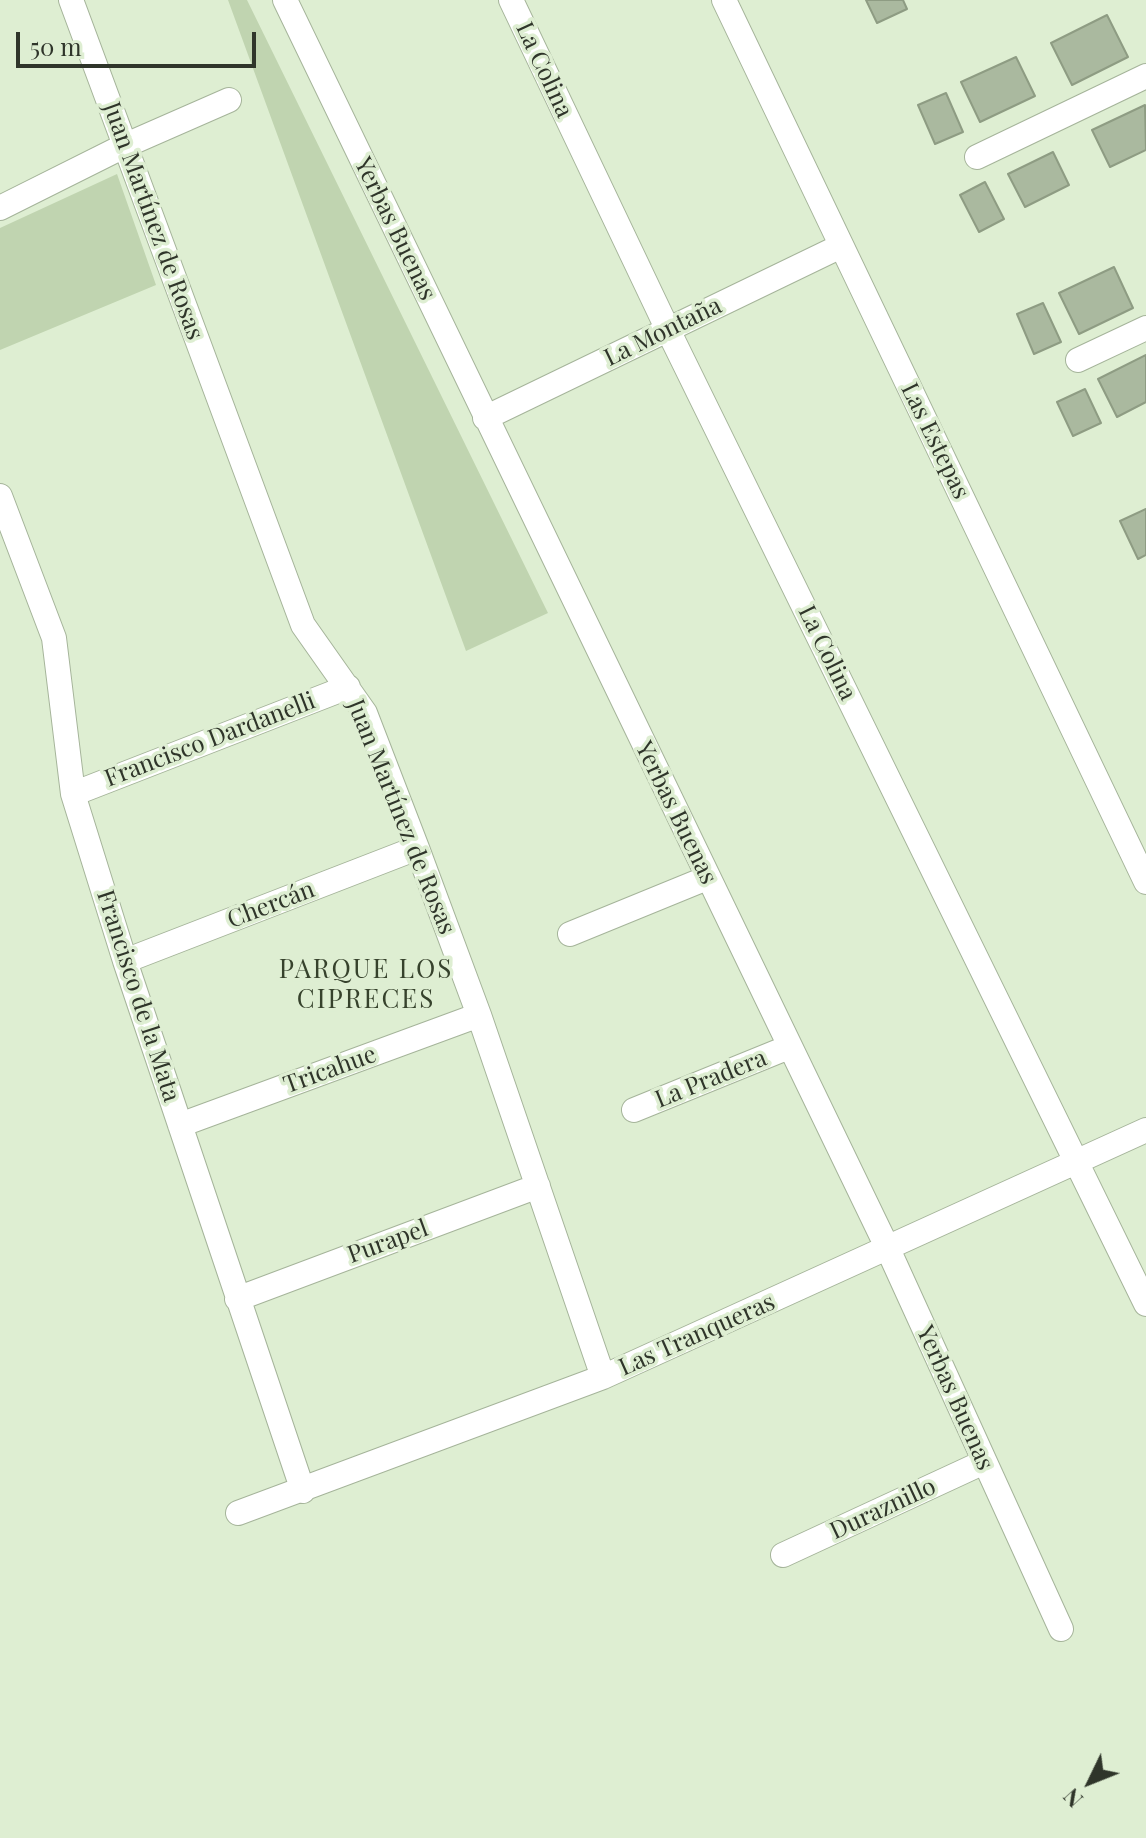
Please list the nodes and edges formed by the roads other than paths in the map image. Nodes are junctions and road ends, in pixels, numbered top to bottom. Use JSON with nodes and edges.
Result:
{"nodes":[{"id":1,"x":71,"y":0,"type":"edge"},
{"id":2,"x":285,"y":0,"type":"edge"},
{"id":3,"x":511,"y":0,"type":"edge"},
{"id":4,"x":724,"y":0,"type":"edge"},
{"id":5,"x":1146,"y":76,"type":"edge"},
{"id":6,"x":229,"y":100,"type":"dead end"},
{"id":7,"x":124,"y":146,"type":"junction"},
{"id":8,"x":977,"y":157,"type":"dead end"},
{"id":9,"x":0,"y":208,"type":"edge"},
{"id":10,"x":841,"y":246,"type":"junction"},
{"id":11,"x":1146,"y":328,"type":"edge"},
{"id":12,"x":668,"y":330,"type":"junction"},
{"id":13,"x":1078,"y":360,"type":"dead end"},
{"id":14,"x":485,"y":418,"type":"junction"},
{"id":15,"x":0,"y":496,"type":"edge"},
{"id":16,"x":348,"y":687,"type":"junction"},
{"id":17,"x":73,"y":794,"type":"junction"},
{"id":18,"x":417,"y":848,"type":"junction"},
{"id":19,"x":707,"y":878,"type":"junction"},
{"id":20,"x":1146,"y":882,"type":"edge"},
{"id":21,"x":570,"y":934,"type":"dead end"},
{"id":22,"x":125,"y":961,"type":"junction"},
{"id":23,"x":479,"y":1015,"type":"junction"},
{"id":24,"x":789,"y":1047,"type":"junction"},
{"id":25,"x":634,"y":1110,"type":"dead end"},
{"id":26,"x":180,"y":1125,"type":"junction"},
{"id":27,"x":1146,"y":1130,"type":"edge"},
{"id":28,"x":1076,"y":1160,"type":"junction"},
{"id":29,"x":538,"y":1186,"type":"junction"},
{"id":30,"x":888,"y":1249,"type":"junction"},
{"id":31,"x":237,"y":1299,"type":"junction"},
{"id":32,"x":1146,"y":1304,"type":"edge"},
{"id":33,"x":603,"y":1377,"type":"junction"},
{"id":34,"x":984,"y":1462,"type":"junction"},
{"id":35,"x":303,"y":1491,"type":"junction"},
{"id":36,"x":238,"y":1513,"type":"dead end"},
{"id":37,"x":783,"y":1555,"type":"dead end"},
{"id":38,"x":1061,"y":1629,"type":"dead end"}],
"edges":[{"from":1,"to":7,"type":"street","name":"Juan Martínez de Rosas"},
{"from":2,"to":14,"type":"street","name":"Yerbas Buenas"},
{"from":3,"to":12,"type":"street","name":"La Colina"},
{"from":4,"to":10,"type":"street","name":"Las Estepas"},
{"from":5,"to":8,"type":"street"},
{"from":6,"to":7,"type":"street"},
{"from":7,"to":9,"type":"street"},
{"from":7,"to":16,"type":"street","name":"Juan Martínez de Rosas"},
{"from":10,"to":12,"type":"street","name":"La Montaña"},
{"from":10,"to":20,"type":"street","name":"Las Estepas"},
{"from":11,"to":13,"type":"street"},
{"from":12,"to":14,"type":"street","name":"La Montaña"},
{"from":12,"to":28,"type":"street","name":"La Colina"},
{"from":14,"to":19,"type":"street","name":"Yerbas Buenas"},
{"from":15,"to":17,"type":"street","name":"Francisco de la Mata"},
{"from":16,"to":17,"type":"street","name":"Francisco Dardanelli"},
{"from":16,"to":18,"type":"street","name":"Juan Martínez de Rosas"},
{"from":17,"to":22,"type":"street","name":"Francisco de la Mata"},
{"from":18,"to":22,"type":"street","name":"Chercán"},
{"from":18,"to":23,"type":"street","name":"Juan Martínez de Rosas"},
{"from":19,"to":21,"type":"street"},
{"from":19,"to":24,"type":"street","name":"Yerbas Buenas"},
{"from":22,"to":26,"type":"street","name":"Francisco de la Mata"},
{"from":23,"to":26,"type":"street","name":"Tricahue"},
{"from":23,"to":29,"type":"street","name":"Juan Martínez de Rosas"},
{"from":24,"to":25,"type":"street","name":"La Pradera"},
{"from":24,"to":30,"type":"street","name":"Yerbas Buenas"},
{"from":26,"to":31,"type":"street","name":"Francisco de la Mata"},
{"from":27,"to":28,"type":"street","name":"Las Tranqueras"},
{"from":28,"to":30,"type":"street","name":"Las Tranqueras"},
{"from":28,"to":32,"type":"street","name":"La Colina"},
{"from":29,"to":31,"type":"street","name":"Purapel"},
{"from":29,"to":33,"type":"street","name":"Juan Martínez de Rosas"},
{"from":30,"to":33,"type":"street","name":"Las Tranqueras"},
{"from":30,"to":34,"type":"street","name":"Yerbas Buenas"},
{"from":31,"to":35,"type":"street","name":"Francisco de la Mata"},
{"from":33,"to":35,"type":"street","name":"Las Tranqueras"},
{"from":34,"to":37,"type":"street","name":"Duraznillo"},
{"from":34,"to":38,"type":"street","name":"Yerbas Buenas"},
{"from":35,"to":36,"type":"street","name":"Las Tranqueras"}]}
